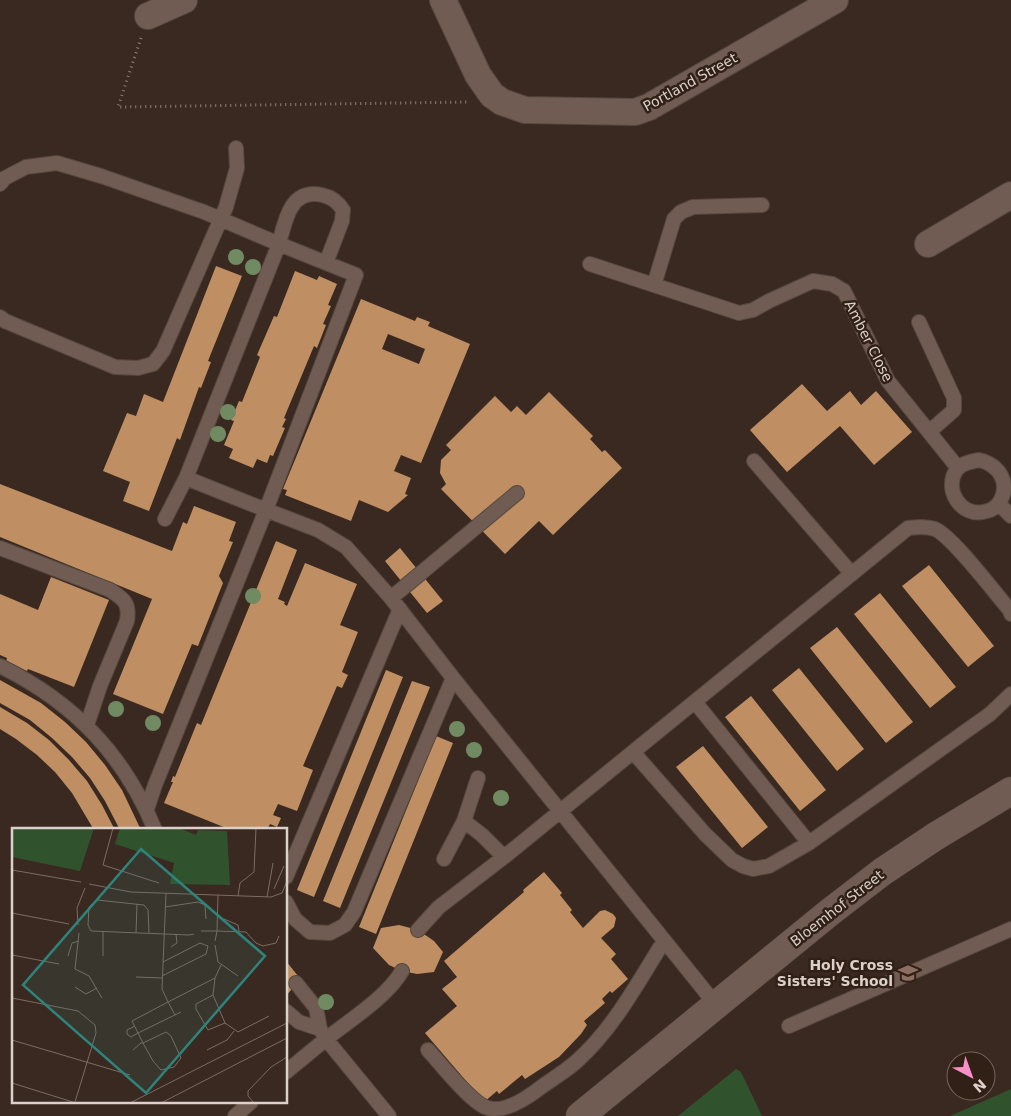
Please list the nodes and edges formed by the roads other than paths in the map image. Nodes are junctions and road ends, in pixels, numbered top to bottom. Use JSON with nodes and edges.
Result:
{"nodes":[{"id":1,"x":184,"y":0,"type":"edge"},
{"id":2,"x":443,"y":0,"type":"edge"},
{"id":3,"x":835,"y":0,"type":"edge"},
{"id":4,"x":148,"y":16,"type":"road end"},
{"id":5,"x":236,"y":148,"type":"dead end"},
{"id":6,"x":0,"y":184,"type":"edge"},
{"id":7,"x":1011,"y":195,"type":"edge"},
{"id":8,"x":762,"y":206,"type":"dead end"},
{"id":9,"x":220,"y":219,"type":"junction"},
{"id":10,"x":279,"y":244,"type":"junction"},
{"id":11,"x":928,"y":244,"type":"dead end"},
{"id":12,"x":326,"y":263,"type":"junction"},
{"id":13,"x":590,"y":264,"type":"dead end"},
{"id":14,"x":654,"y":285,"type":"junction"},
{"id":15,"x":0,"y":317,"type":"edge"},
{"id":16,"x":920,"y":322,"type":"dead end"},
{"id":17,"x":929,"y":432,"type":"junction"},
{"id":18,"x":754,"y":461,"type":"dead end"},
{"id":19,"x":958,"y":468,"type":"junction"},
{"id":20,"x":186,"y":478,"type":"junction"},
{"id":21,"x":518,"y":493,"type":"dead end"},
{"id":22,"x":999,"y":504,"type":"junction"},
{"id":23,"x":266,"y":510,"type":"junction"},
{"id":24,"x":1011,"y":516,"type":"edge"},
{"id":25,"x":165,"y":519,"type":"dead end"},
{"id":26,"x":0,"y":548,"type":"edge"},
{"id":27,"x":852,"y":574,"type":"junction"},
{"id":28,"x":391,"y":598,"type":"junction"},
{"id":29,"x":400,"y":610,"type":"junction"},
{"id":30,"x":1011,"y":614,"type":"edge"},
{"id":31,"x":0,"y":666,"type":"edge"},
{"id":32,"x":453,"y":678,"type":"junction"},
{"id":33,"x":1011,"y":694,"type":"edge"},
{"id":34,"x":695,"y":702,"type":"junction"},
{"id":35,"x":87,"y":725,"type":"junction"},
{"id":36,"x":633,"y":752,"type":"junction"},
{"id":37,"x":478,"y":778,"type":"dead end"},
{"id":38,"x":1011,"y":791,"type":"edge"},
{"id":39,"x":147,"y":810,"type":"junction"},
{"id":40,"x":560,"y":811,"type":"junction"},
{"id":41,"x":464,"y":821,"type":"junction"},
{"id":42,"x":154,"y":828,"type":"edge"},
{"id":43,"x":809,"y":843,"type":"junction"},
{"id":44,"x":504,"y":857,"type":"junction"},
{"id":45,"x":444,"y":859,"type":"dead end"},
{"id":46,"x":288,"y":872,"type":"edge"},
{"id":47,"x":288,"y":906,"type":"edge"},
{"id":48,"x":1011,"y":929,"type":"edge"},
{"id":49,"x":418,"y":930,"type":"dead end"},
{"id":50,"x":664,"y":941,"type":"junction"},
{"id":51,"x":402,"y":971,"type":"dead end"},
{"id":52,"x":296,"y":983,"type":"dead end"},
{"id":53,"x":717,"y":1006,"type":"junction"},
{"id":54,"x":288,"y":1013,"type":"edge"},
{"id":55,"x":789,"y":1026,"type":"dead end"},
{"id":56,"x":323,"y":1034,"type":"junction"},
{"id":57,"x":428,"y":1050,"type":"dead end"},
{"id":58,"x":288,"y":1070,"type":"edge"},
{"id":59,"x":249,"y":1104,"type":"edge"},
{"id":60,"x":235,"y":1116,"type":"edge"},
{"id":61,"x":389,"y":1116,"type":"edge"},
{"id":62,"x":580,"y":1116,"type":"edge"}],
"edges":[{"from":1,"to":4,"type":"street"},
{"from":2,"to":3,"type":"street","name":"Portland Street"},
{"from":5,"to":9,"type":"lane"},
{"from":6,"to":9,"type":"lane"},
{"from":7,"to":11,"type":"street"},
{"from":8,"to":14,"type":"lane"},
{"from":9,"to":10,"type":"lane"},
{"from":9,"to":15,"type":"lane"},
{"from":10,"to":12,"type":"lane"},
{"from":10,"to":12,"type":"lane"},
{"from":10,"to":20,"type":"lane"},
{"from":12,"to":23,"type":"lane"},
{"from":13,"to":14,"type":"lane","name":"Amber Close"},
{"from":14,"to":17,"type":"lane","name":"Amber Close"},
{"from":16,"to":17,"type":"lane"},
{"from":17,"to":19,"type":"lane","name":"Amber Close"},
{"from":18,"to":27,"type":"lane"},
{"from":19,"to":22,"type":"lane"},
{"from":19,"to":22,"type":"lane"},
{"from":20,"to":23,"type":"lane"},
{"from":20,"to":25,"type":"lane"},
{"from":21,"to":28,"type":"lane"},
{"from":22,"to":24,"type":"lane"},
{"from":23,"to":28,"type":"lane"},
{"from":23,"to":39,"type":"lane"},
{"from":26,"to":35,"type":"lane"},
{"from":27,"to":30,"type":"lane"},
{"from":27,"to":34,"type":"lane"},
{"from":28,"to":29,"type":"lane"},
{"from":29,"to":32,"type":"lane"},
{"from":29,"to":46,"type":"lane"},
{"from":31,"to":35,"type":"lane"},
{"from":32,"to":40,"type":"lane"},
{"from":32,"to":47,"type":"lane"},
{"from":33,"to":43,"type":"lane"},
{"from":34,"to":36,"type":"lane"},
{"from":34,"to":43,"type":"lane"},
{"from":35,"to":39,"type":"lane"},
{"from":36,"to":40,"type":"lane"},
{"from":36,"to":43,"type":"lane"},
{"from":37,"to":41,"type":"lane"},
{"from":38,"to":53,"type":"street","name":"Bloemhof Street"},
{"from":39,"to":42,"type":"lane"},
{"from":40,"to":44,"type":"lane"},
{"from":40,"to":50,"type":"lane"},
{"from":41,"to":44,"type":"lane"},
{"from":41,"to":45,"type":"lane"},
{"from":44,"to":49,"type":"lane"},
{"from":48,"to":55,"type":"lane"},
{"from":50,"to":53,"type":"lane"},
{"from":50,"to":57,"type":"lane"},
{"from":51,"to":56,"type":"lane"},
{"from":52,"to":56,"type":"lane"},
{"from":53,"to":62,"type":"street","name":"Bloemhof Street"},
{"from":54,"to":56,"type":"lane"},
{"from":56,"to":58,"type":"lane"},
{"from":56,"to":61,"type":"lane"},
{"from":59,"to":60,"type":"lane"}]}
